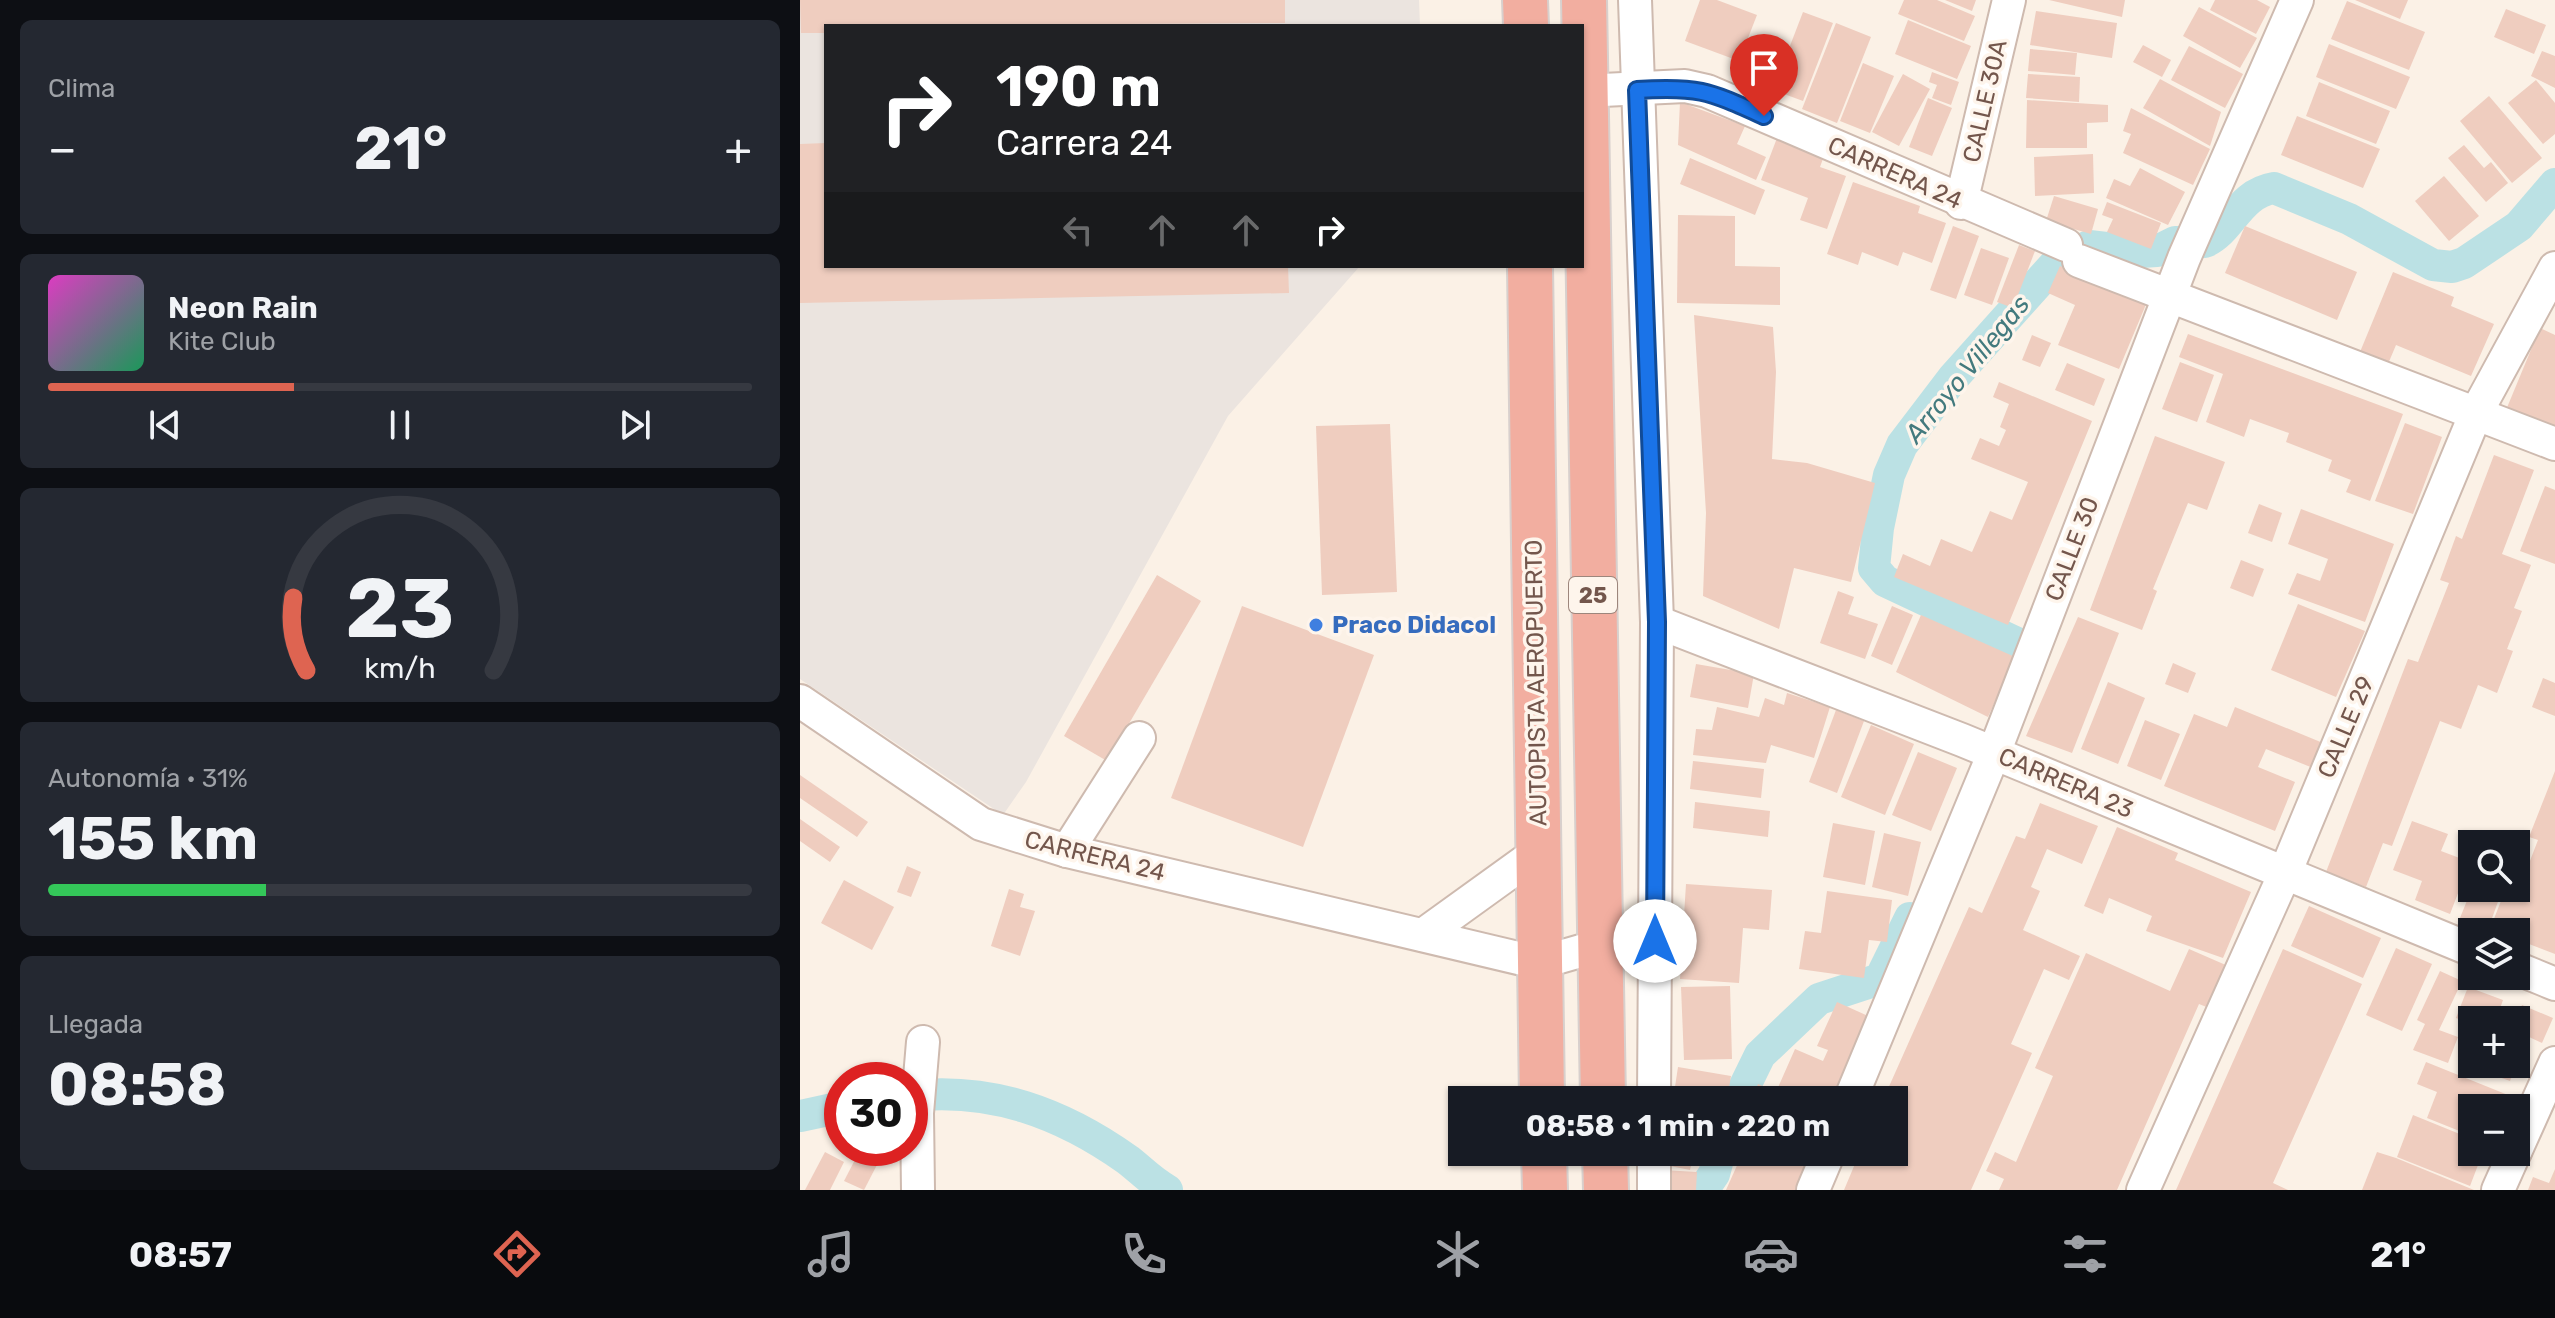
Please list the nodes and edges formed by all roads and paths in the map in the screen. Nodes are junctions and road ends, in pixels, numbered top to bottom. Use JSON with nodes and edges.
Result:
{"nodes":[{"id":1,"x":1525,"y":0,"type":"edge"},
{"id":2,"x":1584,"y":0,"type":"edge"},
{"id":3,"x":2009,"y":0,"type":"edge"},
{"id":4,"x":2297,"y":0,"type":"edge"},
{"id":5,"x":1635,"y":1,"type":"edge"},
{"id":6,"x":1526,"y":24,"type":"edge"},
{"id":7,"x":1584,"y":24,"type":"edge"},
{"id":8,"x":1637,"y":90,"type":"junction"},
{"id":9,"x":1584,"y":91,"type":"edge"},
{"id":10,"x":1584,"y":148,"type":"edge"},
{"id":11,"x":1961,"y":203,"type":"junction"},
{"id":12,"x":1530,"y":268,"type":"edge"},
{"id":13,"x":2555,"y":268,"type":"edge"},
{"id":14,"x":2169,"y":297,"type":"junction"},
{"id":15,"x":2476,"y":413,"type":"junction"},
{"id":16,"x":2555,"y":444,"type":"edge"},
{"id":17,"x":1657,"y":622,"type":"junction"},
{"id":18,"x":800,"y":701,"type":"edge"},
{"id":19,"x":1139,"y":738,"type":"dead end"},
{"id":20,"x":1981,"y":748,"type":"junction"},
{"id":21,"x":1067,"y":851,"type":"junction"},
{"id":22,"x":1538,"y":852,"type":"junction"},
{"id":23,"x":2285,"y":873,"type":"junction"},
{"id":24,"x":1423,"y":935,"type":"junction"},
{"id":25,"x":2458,"y":944,"type":"edge"},
{"id":26,"x":1598,"y":946,"type":"junction"},
{"id":27,"x":1539,"y":963,"type":"junction"},
{"id":28,"x":2530,"y":974,"type":"edge"},
{"id":29,"x":2555,"y":984,"type":"edge"},
{"id":30,"x":923,"y":1042,"type":"dead end"},
{"id":31,"x":2555,"y":1063,"type":"edge"},
{"id":32,"x":1542,"y":1086,"type":"edge"},
{"id":33,"x":1603,"y":1086,"type":"edge"},
{"id":34,"x":1654,"y":1086,"type":"edge"},
{"id":35,"x":1855,"y":1086,"type":"edge"},
{"id":36,"x":2530,"y":1119,"type":"edge"},
{"id":37,"x":1544,"y":1166,"type":"edge"},
{"id":38,"x":1605,"y":1166,"type":"edge"},
{"id":39,"x":1654,"y":1166,"type":"edge"},
{"id":40,"x":1823,"y":1166,"type":"edge"},
{"id":41,"x":2509,"y":1166,"type":"edge"},
{"id":42,"x":918,"y":1190,"type":"edge"},
{"id":43,"x":1545,"y":1190,"type":"edge"},
{"id":44,"x":1606,"y":1190,"type":"edge"},
{"id":45,"x":1654,"y":1190,"type":"edge"},
{"id":46,"x":1813,"y":1190,"type":"edge"},
{"id":47,"x":2143,"y":1190,"type":"edge"},
{"id":48,"x":2498,"y":1190,"type":"edge"}],
"edges":[{"from":1,"to":6,"type":"highway"},
{"from":2,"to":7,"type":"highway","number":"25"},
{"from":3,"to":11,"type":"street","name":"CALLE 30A"},
{"from":4,"to":14,"type":"street","name":"CALLE 30"},
{"from":5,"to":8,"type":"street"},
{"from":8,"to":9,"type":"street","name":"CARRERA 24"},
{"from":8,"to":11,"type":"street","name":"CARRERA 24"},
{"from":8,"to":17,"type":"street"},
{"from":10,"to":26,"type":"highway","number":"25"},
{"from":11,"to":14,"type":"street","name":"CARRERA 24"},
{"from":12,"to":22,"type":"highway","name":"AUTOPISTA AEROPUERTO","number":"25"},
{"from":13,"to":15,"type":"street","name":"CALLE 29"},
{"from":14,"to":15,"type":"street","name":"CARRERA 24"},
{"from":14,"to":20,"type":"street","name":"CALLE 30"},
{"from":15,"to":16,"type":"street","name":"CARRERA 24"},
{"from":15,"to":23,"type":"street","name":"CALLE 29"},
{"from":17,"to":20,"type":"street","name":"CARRERA 23"},
{"from":17,"to":34,"type":"street"},
{"from":18,"to":21,"type":"street","name":"CARRERA 24"},
{"from":19,"to":21,"type":"street"},
{"from":20,"to":23,"type":"street","name":"CARRERA 23"},
{"from":20,"to":35,"type":"street","name":"CALLE 30"},
{"from":21,"to":24,"type":"street","name":"CARRERA 24"},
{"from":22,"to":24,"type":"street"},
{"from":22,"to":27,"type":"highway","name":"AUTOPISTA AEROPUERTO","number":"25"},
{"from":23,"to":25,"type":"street","name":"CARRERA 23"},
{"from":23,"to":47,"type":"street","name":"CALLE 29"},
{"from":24,"to":27,"type":"street","name":"CARRERA 24"},
{"from":26,"to":27,"type":"street","name":"CARRERA 24"},
{"from":26,"to":33,"type":"highway","number":"25"},
{"from":27,"to":32,"type":"highway","name":"AUTOPISTA AEROPUERTO","number":"25"},
{"from":28,"to":29,"type":"street"},
{"from":30,"to":42,"type":"street"},
{"from":31,"to":36,"type":"street"},
{"from":37,"to":43,"type":"highway"},
{"from":38,"to":44,"type":"highway"},
{"from":39,"to":45,"type":"street"},
{"from":40,"to":46,"type":"street"},
{"from":41,"to":48,"type":"street"}]}
